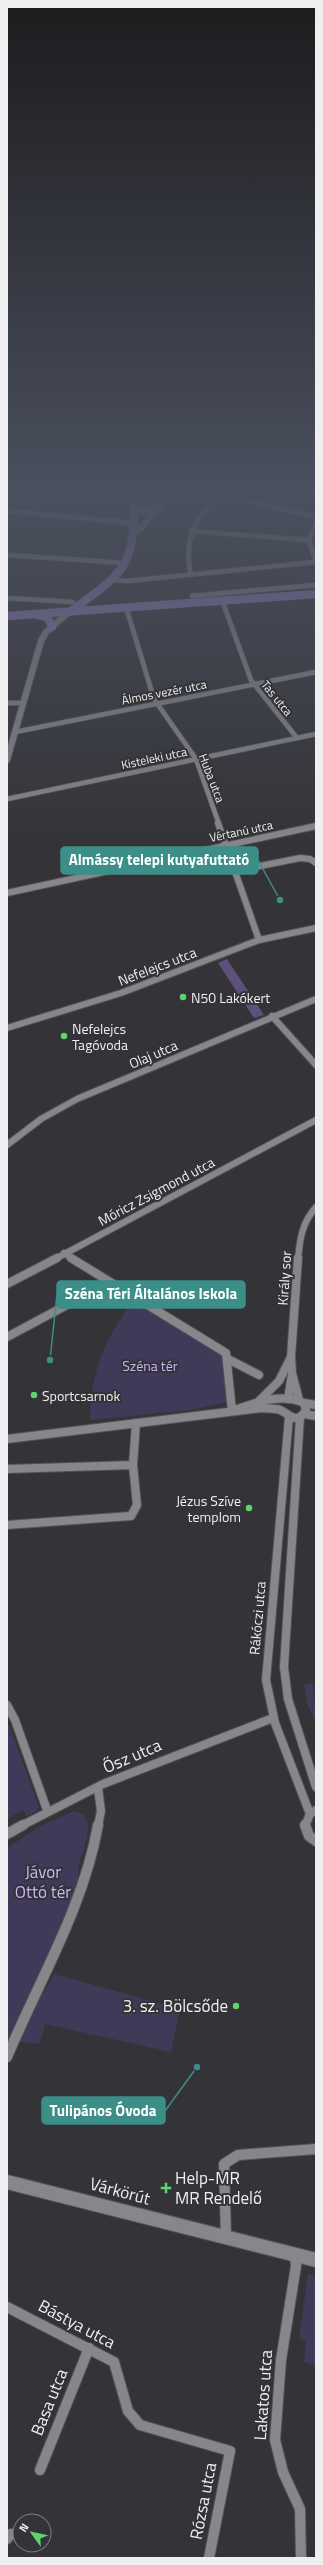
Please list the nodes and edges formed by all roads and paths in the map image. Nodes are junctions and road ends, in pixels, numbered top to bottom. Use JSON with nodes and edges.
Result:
{"nodes":[{"id":1,"x":86,"y":610,"type":"edge"},
{"id":2,"x":127,"y":610,"type":"edge"},
{"id":3,"x":226,"y":610,"type":"edge"},
{"id":4,"x":70,"y":611,"type":"junction"},
{"id":5,"x":23,"y":614,"type":"junction"},
{"id":6,"x":7,"y":616,"type":"edge"},
{"id":7,"x":52,"y":627,"type":"junction"},
{"id":8,"x":316,"y":672,"type":"edge"},
{"id":9,"x":253,"y":684,"type":"junction"},
{"id":10,"x":7,"y":703,"type":"edge"},
{"id":11,"x":23,"y":703,"type":"junction"},
{"id":12,"x":158,"y":704,"type":"junction"},
{"id":13,"x":15,"y":732,"type":"junction"},
{"id":14,"x":316,"y":734,"type":"edge"},
{"id":15,"x":297,"y":738,"type":"junction"},
{"id":16,"x":196,"y":759,"type":"junction"},
{"id":17,"x":7,"y":760,"type":"edge"},
{"id":18,"x":7,"y":798,"type":"edge"},
{"id":19,"x":316,"y":826,"type":"edge"},
{"id":20,"x":226,"y":846,"type":"junction"},
{"id":21,"x":316,"y":863,"type":"edge"},
{"id":22,"x":235,"y":871,"type":"junction"},
{"id":23,"x":7,"y":893,"type":"edge"},
{"id":24,"x":316,"y":928,"type":"edge"},
{"id":25,"x":259,"y":940,"type":"junction"},
{"id":26,"x":316,"y":999,"type":"edge"},
{"id":27,"x":272,"y":1016,"type":"junction"},
{"id":28,"x":7,"y":1028,"type":"edge"},
{"id":29,"x":316,"y":1065,"type":"edge"},
{"id":30,"x":316,"y":1120,"type":"edge"},
{"id":31,"x":7,"y":1145,"type":"edge"},
{"id":32,"x":316,"y":1207,"type":"edge"},
{"id":33,"x":64,"y":1253,"type":"junction"},
{"id":34,"x":110,"y":1282,"type":"junction"},
{"id":35,"x":7,"y":1284,"type":"edge"},
{"id":36,"x":7,"y":1337,"type":"edge"},
{"id":37,"x":291,"y":1357,"type":"junction"},
{"id":38,"x":228,"y":1359,"type":"junction"},
{"id":39,"x":292,"y":1373,"type":"junction"},
{"id":40,"x":259,"y":1376,"type":"dead end"},
{"id":41,"x":288,"y":1399,"type":"junction"},
{"id":42,"x":301,"y":1401,"type":"junction"},
{"id":43,"x":258,"y":1402,"type":"junction"},
{"id":44,"x":316,"y":1405,"type":"edge"},
{"id":45,"x":281,"y":1410,"type":"junction"},
{"id":46,"x":232,"y":1411,"type":"junction"},
{"id":47,"x":302,"y":1415,"type":"junction"},
{"id":48,"x":316,"y":1416,"type":"edge"},
{"id":49,"x":289,"y":1417,"type":"junction"},
{"id":50,"x":136,"y":1423,"type":"junction"},
{"id":51,"x":7,"y":1439,"type":"edge"},
{"id":52,"x":133,"y":1466,"type":"junction"},
{"id":53,"x":7,"y":1469,"type":"edge"},
{"id":54,"x":7,"y":1525,"type":"edge"},
{"id":55,"x":7,"y":1705,"type":"edge"},
{"id":56,"x":274,"y":1718,"type":"junction"},
{"id":57,"x":316,"y":1787,"type":"edge"},
{"id":58,"x":98,"y":1788,"type":"junction"},
{"id":59,"x":47,"y":1810,"type":"junction"},
{"id":60,"x":313,"y":1812,"type":"edge"},
{"id":61,"x":7,"y":1834,"type":"edge"},
{"id":62,"x":316,"y":1841,"type":"edge"},
{"id":63,"x":8,"y":2054,"type":"edge"},
{"id":64,"x":316,"y":2149,"type":"edge"},
{"id":65,"x":7,"y":2180,"type":"edge"},
{"id":66,"x":226,"y":2235,"type":"junction"},
{"id":67,"x":316,"y":2253,"type":"edge"},
{"id":68,"x":294,"y":2255,"type":"junction"},
{"id":69,"x":316,"y":2260,"type":"edge"},
{"id":70,"x":7,"y":2307,"type":"edge"},
{"id":71,"x":89,"y":2348,"type":"junction"},
{"id":72,"x":230,"y":2451,"type":"joint"},
{"id":73,"x":40,"y":2470,"type":"dead end"},
{"id":74,"x":209,"y":2558,"type":"edge"},
{"id":75,"x":301,"y":2558,"type":"edge"}],
"edges":[{"from":1,"to":4,"type":"main road"},
{"from":2,"to":12,"type":"street","name":"Huba utca"},
{"from":3,"to":9,"type":"street","name":"Tas utca"},
{"from":4,"to":5,"type":"main road"},
{"from":4,"to":7,"type":"street"},
{"from":5,"to":6,"type":"main road"},
{"from":5,"to":7,"type":"main road"},
{"from":7,"to":11,"type":"street"},
{"from":8,"to":9,"type":"street","name":"Álmos vezér utca"},
{"from":9,"to":12,"type":"street","name":"Álmos vezér utca"},
{"from":9,"to":15,"type":"street","name":"Tas utca"},
{"from":10,"to":11,"type":"street"},
{"from":11,"to":13,"type":"street"},
{"from":12,"to":13,"type":"street","name":"Álmos vezér utca"},
{"from":12,"to":16,"type":"street","name":"Huba utca"},
{"from":13,"to":17,"type":"street"},
{"from":14,"to":15,"type":"street","name":"Kisteleki utca"},
{"from":15,"to":16,"type":"street","name":"Kisteleki utca"},
{"from":16,"to":18,"type":"street","name":"Kisteleki utca"},
{"from":16,"to":20,"type":"street","name":"Huba utca"},
{"from":19,"to":20,"type":"street","name":"Vértanú utca"},
{"from":20,"to":22,"type":"street","name":"Huba utca"},
{"from":20,"to":23,"type":"street","name":"Vértanú utca"},
{"from":21,"to":22,"type":"street"},
{"from":22,"to":25,"type":"street","name":"Huba utca"},
{"from":24,"to":25,"type":"street","name":"Nefelejcs utca"},
{"from":25,"to":28,"type":"street","name":"Nefelejcs utca"},
{"from":26,"to":27,"type":"street","name":"Olaj utca"},
{"from":27,"to":29,"type":"street"},
{"from":27,"to":31,"type":"street","name":"Olaj utca"},
{"from":30,"to":33,"type":"street","name":"Móricz Zsigmond utca"},
{"from":32,"to":37,"type":"street","name":"Király sor"},
{"from":33,"to":34,"type":"street"},
{"from":33,"to":35,"type":"street","name":"Móricz Zsigmond utca"},
{"from":34,"to":36,"type":"street"},
{"from":34,"to":38,"type":"street"},
{"from":37,"to":39,"type":"street","name":"Király sor"},
{"from":37,"to":43,"type":"street","name":"Király sor"},
{"from":38,"to":40,"type":"street"},
{"from":38,"to":46,"type":"street"},
{"from":39,"to":41,"type":"street","name":"Király sor"},
{"from":39,"to":42,"type":"street","name":"Király sor"},
{"from":41,"to":42,"type":"street"},
{"from":41,"to":43,"type":"street"},
{"from":41,"to":45,"type":"street"},
{"from":42,"to":44,"type":"street"},
{"from":42,"to":47,"type":"street"},
{"from":43,"to":46,"type":"street"},
{"from":45,"to":46,"type":"street"},
{"from":45,"to":49,"type":"street"},
{"from":46,"to":50,"type":"street"},
{"from":47,"to":48,"type":"street"},
{"from":47,"to":49,"type":"street"},
{"from":47,"to":57,"type":"street","name":"Rákóczi utca"},
{"from":49,"to":56,"type":"street","name":"Rákóczi utca"},
{"from":50,"to":51,"type":"street"},
{"from":50,"to":52,"type":"street"},
{"from":52,"to":53,"type":"street"},
{"from":52,"to":54,"type":"street"},
{"from":55,"to":59,"type":"street"},
{"from":56,"to":58,"type":"street","name":"Ősz utca"},
{"from":56,"to":60,"type":"street","name":"Rákóczi utca"},
{"from":58,"to":59,"type":"street","name":"Ősz utca"},
{"from":58,"to":63,"type":"street"},
{"from":59,"to":61,"type":"street","name":"Ősz utca"},
{"from":60,"to":62,"type":"street","name":"Rákóczi utca"},
{"from":64,"to":66,"type":"street"},
{"from":65,"to":66,"type":"street","name":"Várkörút"},
{"from":66,"to":67,"type":"street","name":"Várkörút"},
{"from":66,"to":68,"type":"street","name":"Várkörút"},
{"from":68,"to":69,"type":"street","name":"Várkörút"},
{"from":68,"to":75,"type":"street","name":"Lakatos utca"},
{"from":70,"to":71,"type":"street","name":"Bástya utca"},
{"from":71,"to":72,"type":"street","name":"Bástya utca"},
{"from":71,"to":73,"type":"street","name":"Basa utca"},
{"from":72,"to":74,"type":"street","name":"Rózsa utca"}]}
